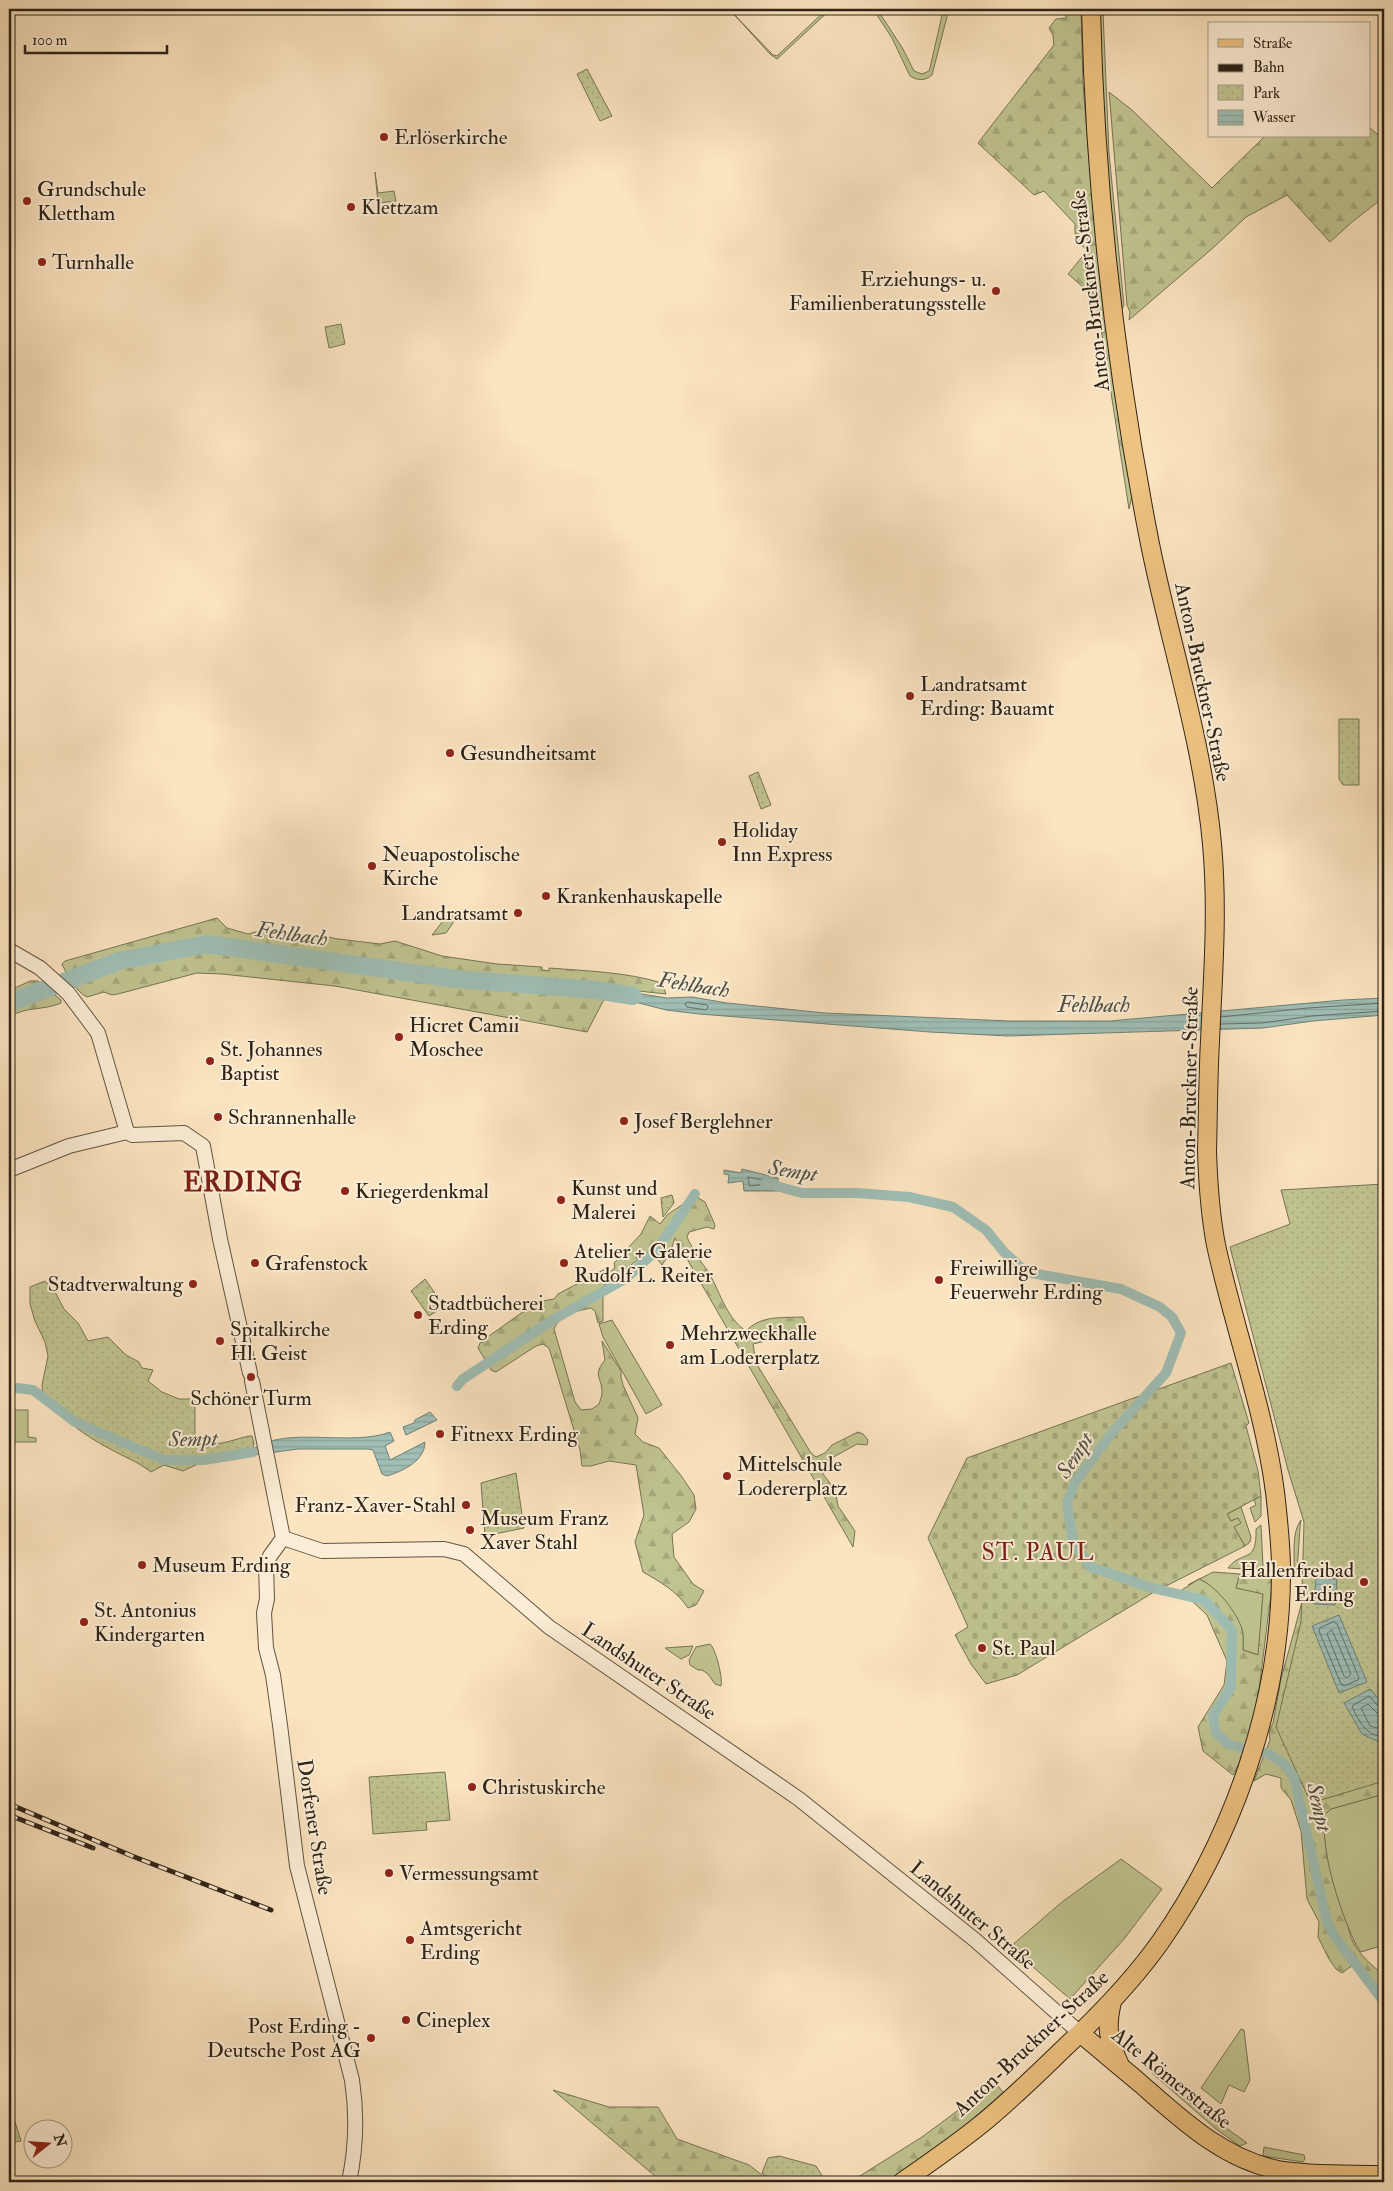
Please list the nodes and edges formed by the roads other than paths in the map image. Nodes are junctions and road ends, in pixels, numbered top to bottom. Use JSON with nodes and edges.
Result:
{"nodes":[{"id":1,"x":1091,"y":9,"type":"edge"},
{"id":2,"x":9,"y":950,"type":"edge"},
{"id":3,"x":127,"y":1132,"type":"junction"},
{"id":4,"x":9,"y":1170,"type":"edge"},
{"id":5,"x":283,"y":1538,"type":"junction"},
{"id":6,"x":1112,"y":2002,"type":"junction"},
{"id":7,"x":1080,"y":2033,"type":"junction"},
{"id":8,"x":1122,"y":2068,"type":"junction"},
{"id":9,"x":1384,"y":2175,"type":"edge"},
{"id":10,"x":349,"y":2182,"type":"edge"},
{"id":11,"x":902,"y":2182,"type":"edge"}],
"edges":[{"from":1,"to":6,"type":"main road","name":"Anton-Bruckner-Straße"},
{"from":2,"to":3,"type":"street"},
{"from":3,"to":4,"type":"street"},
{"from":3,"to":5,"type":"street"},
{"from":5,"to":7,"type":"street","name":"Landshuter Straße"},
{"from":5,"to":10,"type":"street","name":"Dorfener Straße"},
{"from":6,"to":7,"type":"main road","name":"Anton-Bruckner-Straße"},
{"from":6,"to":8,"type":"main road"},
{"from":7,"to":8,"type":"main road","name":"Alte Römerstraße"},
{"from":7,"to":11,"type":"main road","name":"Anton-Bruckner-Straße"},
{"from":8,"to":9,"type":"main road","name":"Alte Römerstraße"}]}
